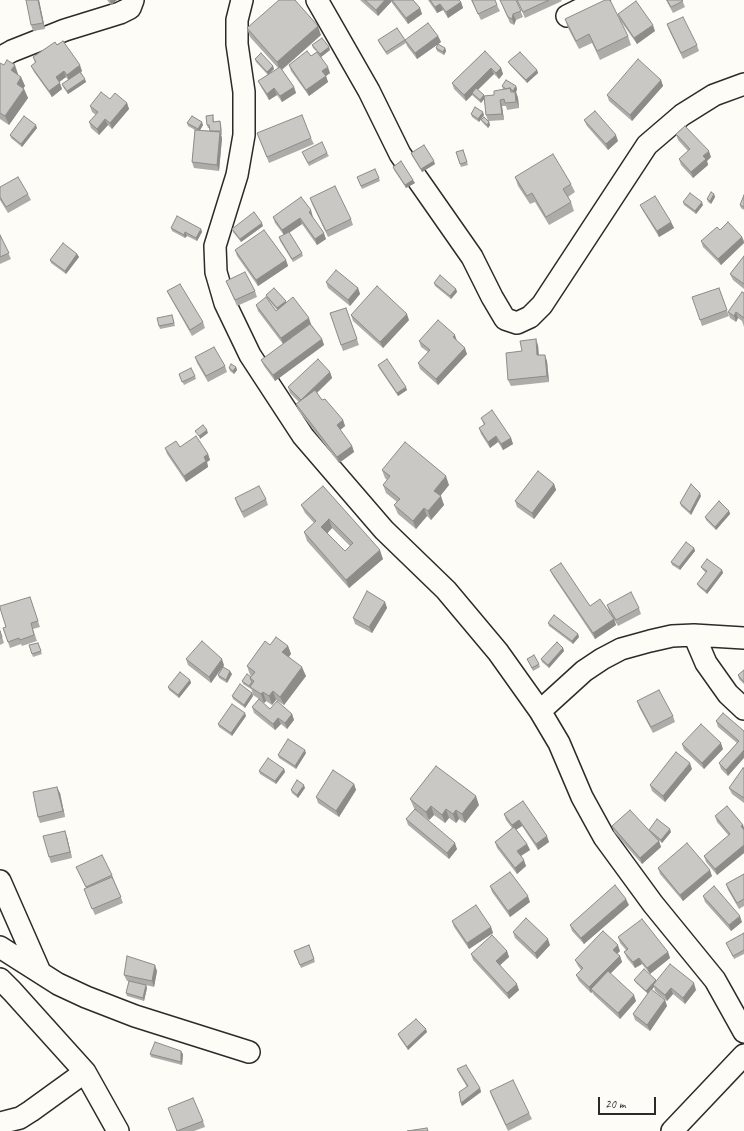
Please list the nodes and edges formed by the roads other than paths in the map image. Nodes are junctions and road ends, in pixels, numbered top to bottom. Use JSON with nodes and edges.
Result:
{"nodes":[{"id":1,"x":133,"y":0,"type":"edge"},
{"id":2,"x":242,"y":0,"type":"edge"},
{"id":3,"x":317,"y":0,"type":"edge"},
{"id":4,"x":600,"y":0,"type":"edge"},
{"id":5,"x":567,"y":16,"type":"edge"},
{"id":6,"x":0,"y":58,"type":"edge"},
{"id":7,"x":744,"y":84,"type":"edge"},
{"id":8,"x":694,"y":635,"type":"junction"},
{"id":9,"x":744,"y":638,"type":"edge"},
{"id":10,"x":744,"y":709,"type":"edge"},
{"id":11,"x":540,"y":711,"type":"junction"},
{"id":12,"x":0,"y":881,"type":"edge"},
{"id":13,"x":0,"y":947,"type":"edge"},
{"id":14,"x":40,"y":972,"type":"junction"},
{"id":15,"x":0,"y":979,"type":"edge"},
{"id":16,"x":744,"y":1032,"type":"edge"},
{"id":17,"x":249,"y":1052,"type":"dead end"},
{"id":18,"x":744,"y":1055,"type":"edge"},
{"id":19,"x":85,"y":1072,"type":"junction"},
{"id":20,"x":0,"y":1123,"type":"edge"},
{"id":21,"x":118,"y":1131,"type":"edge"},
{"id":22,"x":672,"y":1131,"type":"edge"}],
"edges":[{"from":1,"to":6,"type":"street"},
{"from":2,"to":11,"type":"street"},
{"from":3,"to":7,"type":"street"},
{"from":4,"to":5,"type":"street"},
{"from":8,"to":9,"type":"street"},
{"from":8,"to":10,"type":"street"},
{"from":8,"to":11,"type":"street"},
{"from":11,"to":16,"type":"street"},
{"from":12,"to":14,"type":"street"},
{"from":13,"to":14,"type":"street"},
{"from":14,"to":17,"type":"street"},
{"from":15,"to":19,"type":"street"},
{"from":18,"to":22,"type":"street"},
{"from":19,"to":20,"type":"street"},
{"from":19,"to":21,"type":"street"}]}
